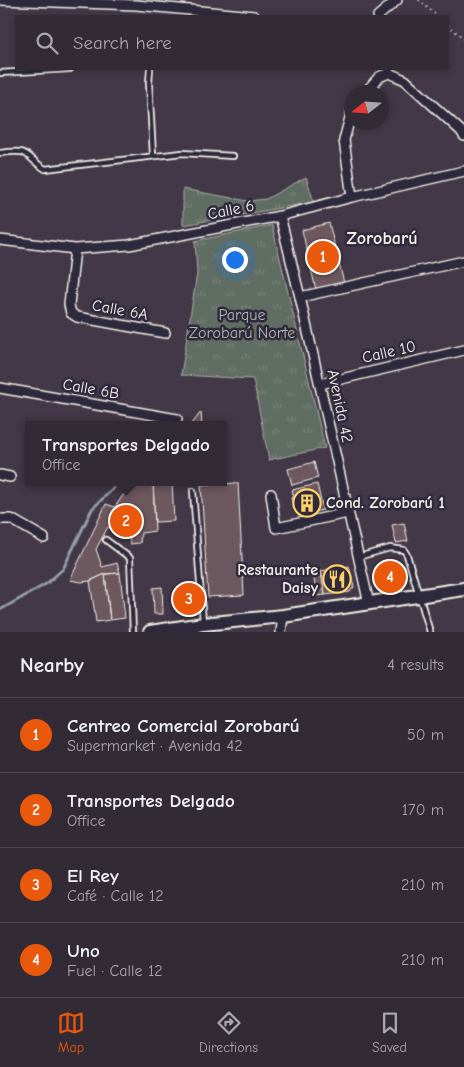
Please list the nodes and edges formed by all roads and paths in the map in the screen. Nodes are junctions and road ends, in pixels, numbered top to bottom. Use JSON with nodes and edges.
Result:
{"nodes":[{"id":1,"x":0,"y":0,"type":"edge"},
{"id":2,"x":397,"y":0,"type":"edge"},
{"id":3,"x":419,"y":0,"type":"edge"},
{"id":4,"x":243,"y":15,"type":"edge"},
{"id":5,"x":379,"y":15,"type":"edge"},
{"id":6,"x":436,"y":15,"type":"edge"},
{"id":7,"x":449,"y":26,"type":"edge"},
{"id":8,"x":464,"y":39,"type":"edge"},
{"id":9,"x":52,"y":70,"type":"edge"},
{"id":10,"x":150,"y":70,"type":"edge"},
{"id":11,"x":0,"y":73,"type":"edge"},
{"id":12,"x":372,"y":85,"type":"edge"},
{"id":13,"x":347,"y":130,"type":"edge"},
{"id":14,"x":464,"y":136,"type":"edge"},
{"id":15,"x":0,"y":153,"type":"edge"},
{"id":16,"x":153,"y":155,"type":"junction"},
{"id":17,"x":233,"y":156,"type":"dead end"},
{"id":18,"x":464,"y":171,"type":"edge"},
{"id":19,"x":352,"y":197,"type":"junction"},
{"id":20,"x":280,"y":216,"type":"junction"},
{"id":21,"x":0,"y":240,"type":"edge"},
{"id":22,"x":75,"y":249,"type":"junction"},
{"id":23,"x":464,"y":261,"type":"edge"},
{"id":24,"x":300,"y":297,"type":"junction"},
{"id":25,"x":165,"y":333,"type":"dead end"},
{"id":26,"x":464,"y":350,"type":"edge"},
{"id":27,"x":320,"y":384,"type":"junction"},
{"id":28,"x":0,"y":388,"type":"edge"},
{"id":29,"x":177,"y":419,"type":"dead end"},
{"id":30,"x":193,"y":491,"type":"dead end"},
{"id":31,"x":270,"y":494,"type":"dead end"},
{"id":32,"x":348,"y":513,"type":"junction"},
{"id":33,"x":0,"y":519,"type":"edge"},
{"id":34,"x":44,"y":538,"type":"dead end"},
{"id":35,"x":106,"y":540,"type":"dead end"},
{"id":36,"x":358,"y":556,"type":"junction"},
{"id":37,"x":464,"y":589,"type":"edge"},
{"id":38,"x":420,"y":596,"type":"junction"},
{"id":39,"x":369,"y":604,"type":"junction"},
{"id":40,"x":283,"y":616,"type":"junction"},
{"id":41,"x":203,"y":624,"type":"junction"},
{"id":42,"x":133,"y":632,"type":"edge"},
{"id":43,"x":150,"y":632,"type":"edge"},
{"id":44,"x":281,"y":632,"type":"edge"},
{"id":45,"x":430,"y":632,"type":"edge"}],
"edges":[{"from":1,"to":4,"type":"street"},
{"from":2,"to":5,"type":"street"},
{"from":3,"to":6,"type":"path"},
{"from":7,"to":8,"type":"path"},
{"from":9,"to":11,"type":"lane"},
{"from":10,"to":16,"type":"lane"},
{"from":12,"to":14,"type":"street"},
{"from":13,"to":19,"type":"street"},
{"from":15,"to":16,"type":"lane"},
{"from":16,"to":17,"type":"lane"},
{"from":18,"to":19,"type":"street","name":"Calle 6"},
{"from":19,"to":20,"type":"street","name":"Calle 6"},
{"from":20,"to":22,"type":"street","name":"Calle 6"},
{"from":20,"to":24,"type":"street","name":"Avenida 42"},
{"from":21,"to":22,"type":"street","name":"Calle 6"},
{"from":22,"to":25,"type":"street","name":"Calle 6A"},
{"from":23,"to":24,"type":"street"},
{"from":24,"to":27,"type":"street","name":"Avenida 42"},
{"from":26,"to":27,"type":"street","name":"Calle 10"},
{"from":27,"to":32,"type":"street","name":"Avenida 42"},
{"from":28,"to":29,"type":"street","name":"Calle 6B"},
{"from":30,"to":41,"type":"lane"},
{"from":31,"to":32,"type":"street"},
{"from":32,"to":36,"type":"street","name":"Avenida 42"},
{"from":33,"to":34,"type":"street"},
{"from":35,"to":42,"type":"lane"},
{"from":36,"to":38,"type":"lane"},
{"from":36,"to":39,"type":"street","name":"Avenida 42"},
{"from":37,"to":38,"type":"main road"},
{"from":38,"to":39,"type":"main road"},
{"from":38,"to":45,"type":"lane"},
{"from":39,"to":40,"type":"main road"},
{"from":40,"to":41,"type":"main road"},
{"from":40,"to":44,"type":"street"},
{"from":41,"to":43,"type":"main road"}]}
